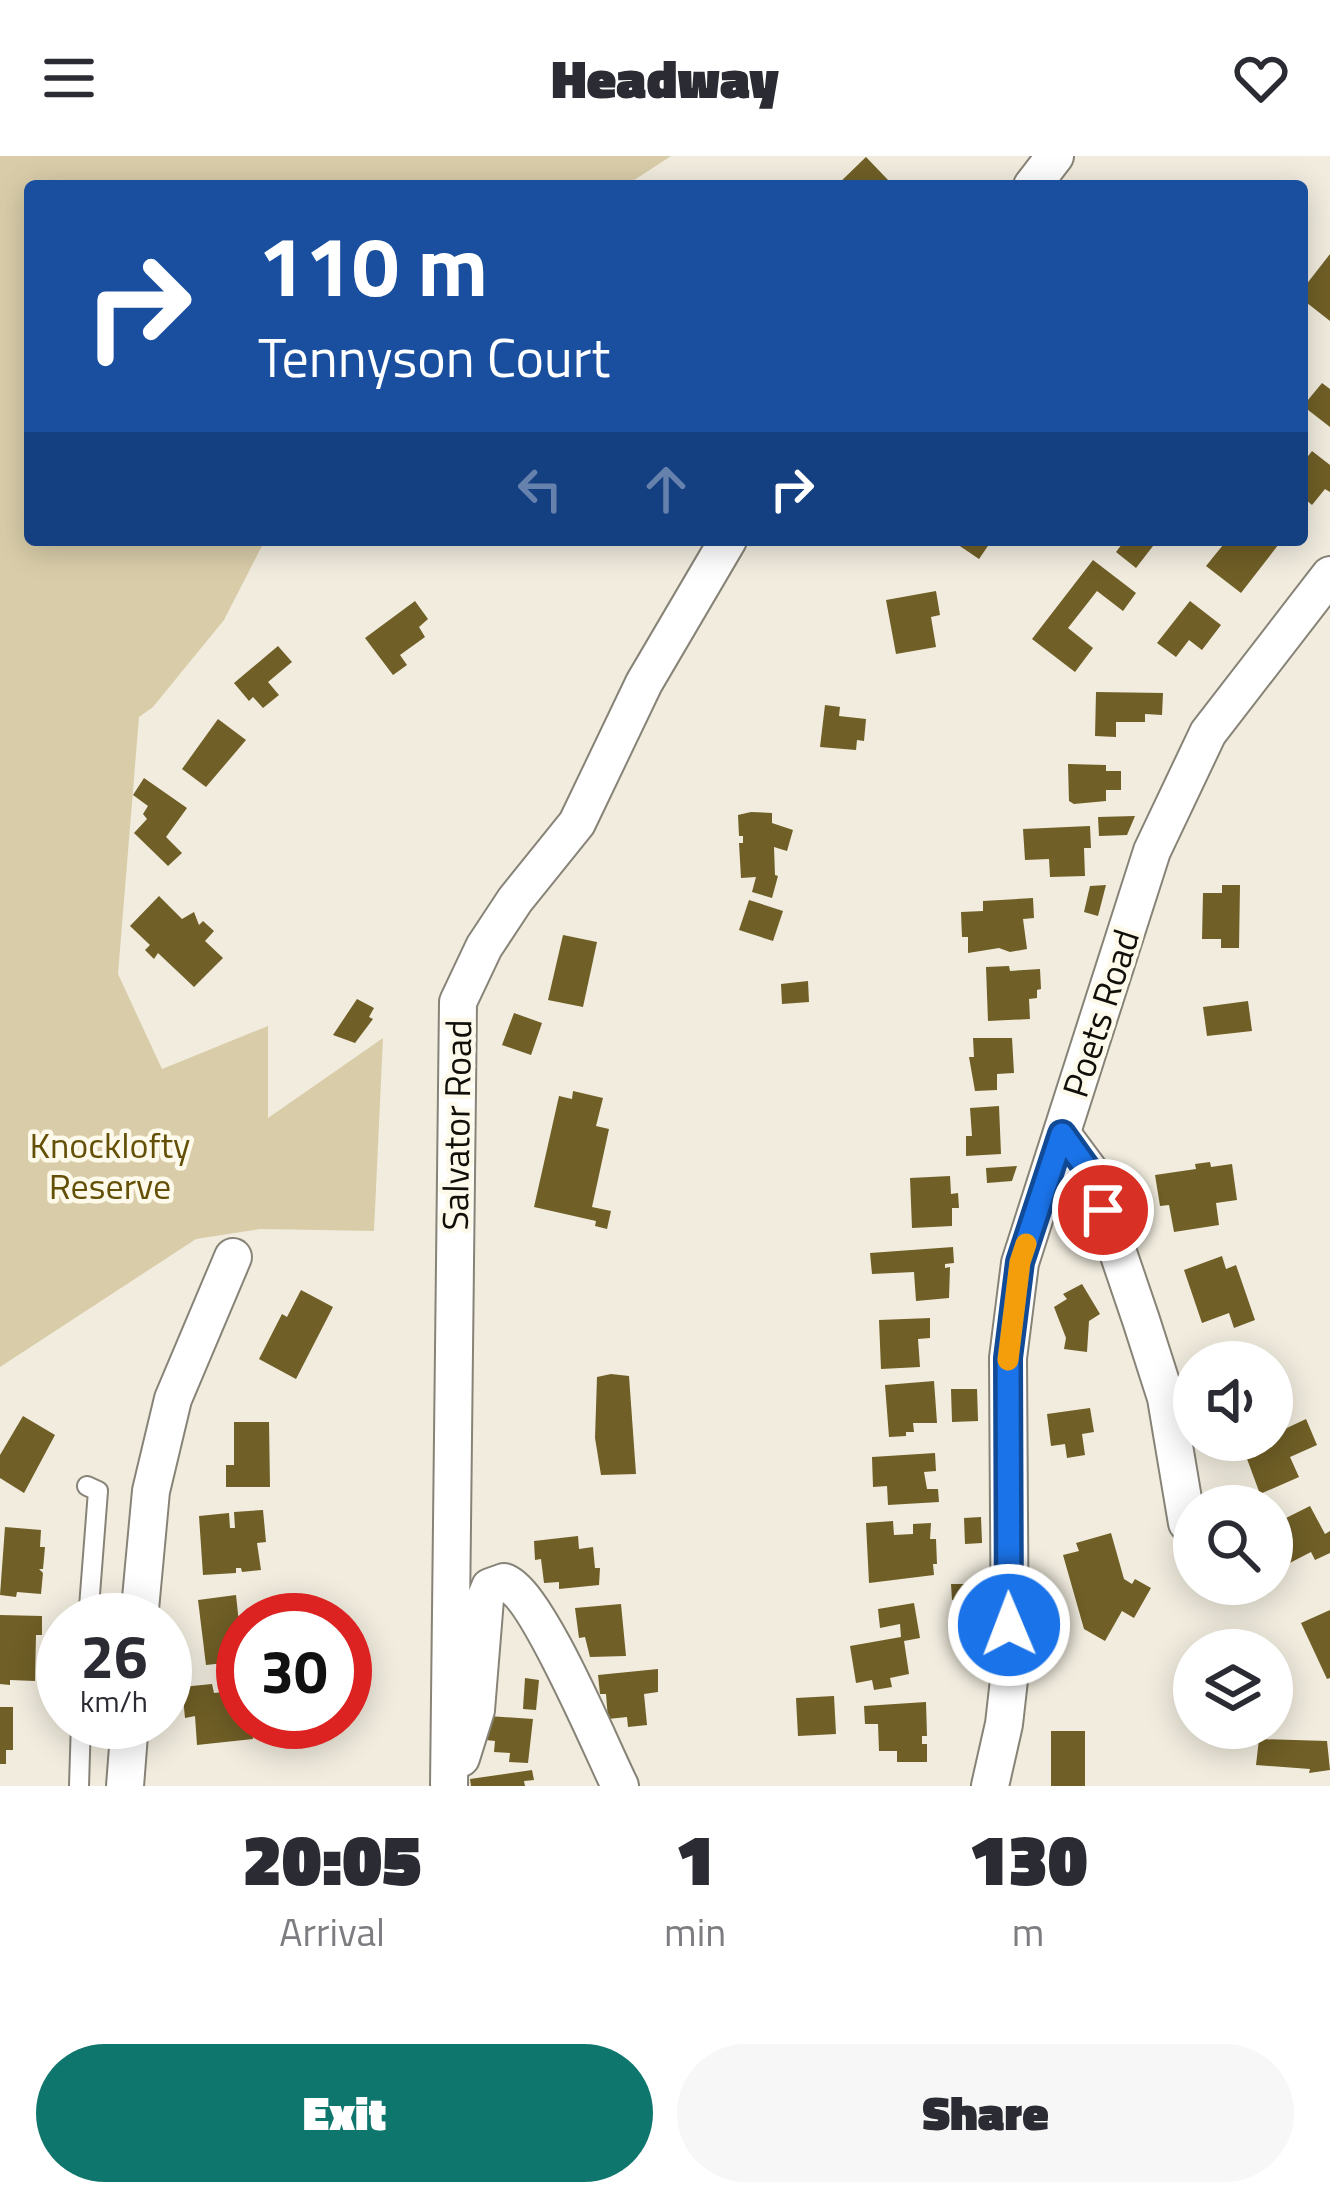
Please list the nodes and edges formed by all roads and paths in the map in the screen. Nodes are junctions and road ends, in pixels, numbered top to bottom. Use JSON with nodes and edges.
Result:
{"nodes":[{"id":1,"x":1055,"y":156,"type":"edge"},
{"id":2,"x":1037,"y":180,"type":"edge"},
{"id":3,"x":724,"y":546,"type":"edge"},
{"id":4,"x":1330,"y":575,"type":"edge"},
{"id":5,"x":1062,"y":1134,"type":"junction"},
{"id":6,"x":233,"y":1256,"type":"dead end"},
{"id":7,"x":1181,"y":1485,"type":"edge"},
{"id":8,"x":87,"y":1486,"type":"dead end"},
{"id":9,"x":90,"y":1593,"type":"edge"},
{"id":10,"x":142,"y":1593,"type":"edge"},
{"id":11,"x":80,"y":1749,"type":"edge"},
{"id":12,"x":127,"y":1749,"type":"edge"},
{"id":13,"x":79,"y":1786,"type":"edge"},
{"id":14,"x":124,"y":1786,"type":"edge"},
{"id":15,"x":451,"y":1786,"type":"edge"},
{"id":16,"x":620,"y":1786,"type":"edge"},
{"id":17,"x":990,"y":1786,"type":"edge"}],
"edges":[{"from":1,"to":2,"type":"street"},
{"from":3,"to":15,"type":"street","name":"Salvator Road"},
{"from":4,"to":5,"type":"street","name":"Poets Road"},
{"from":5,"to":7,"type":"street"},
{"from":5,"to":17,"type":"street","name":"Poets Road"},
{"from":6,"to":10,"type":"street"},
{"from":8,"to":9,"type":"lane"},
{"from":11,"to":13,"type":"lane"},
{"from":12,"to":14,"type":"street"},
{"from":15,"to":16,"type":"street"}]}
